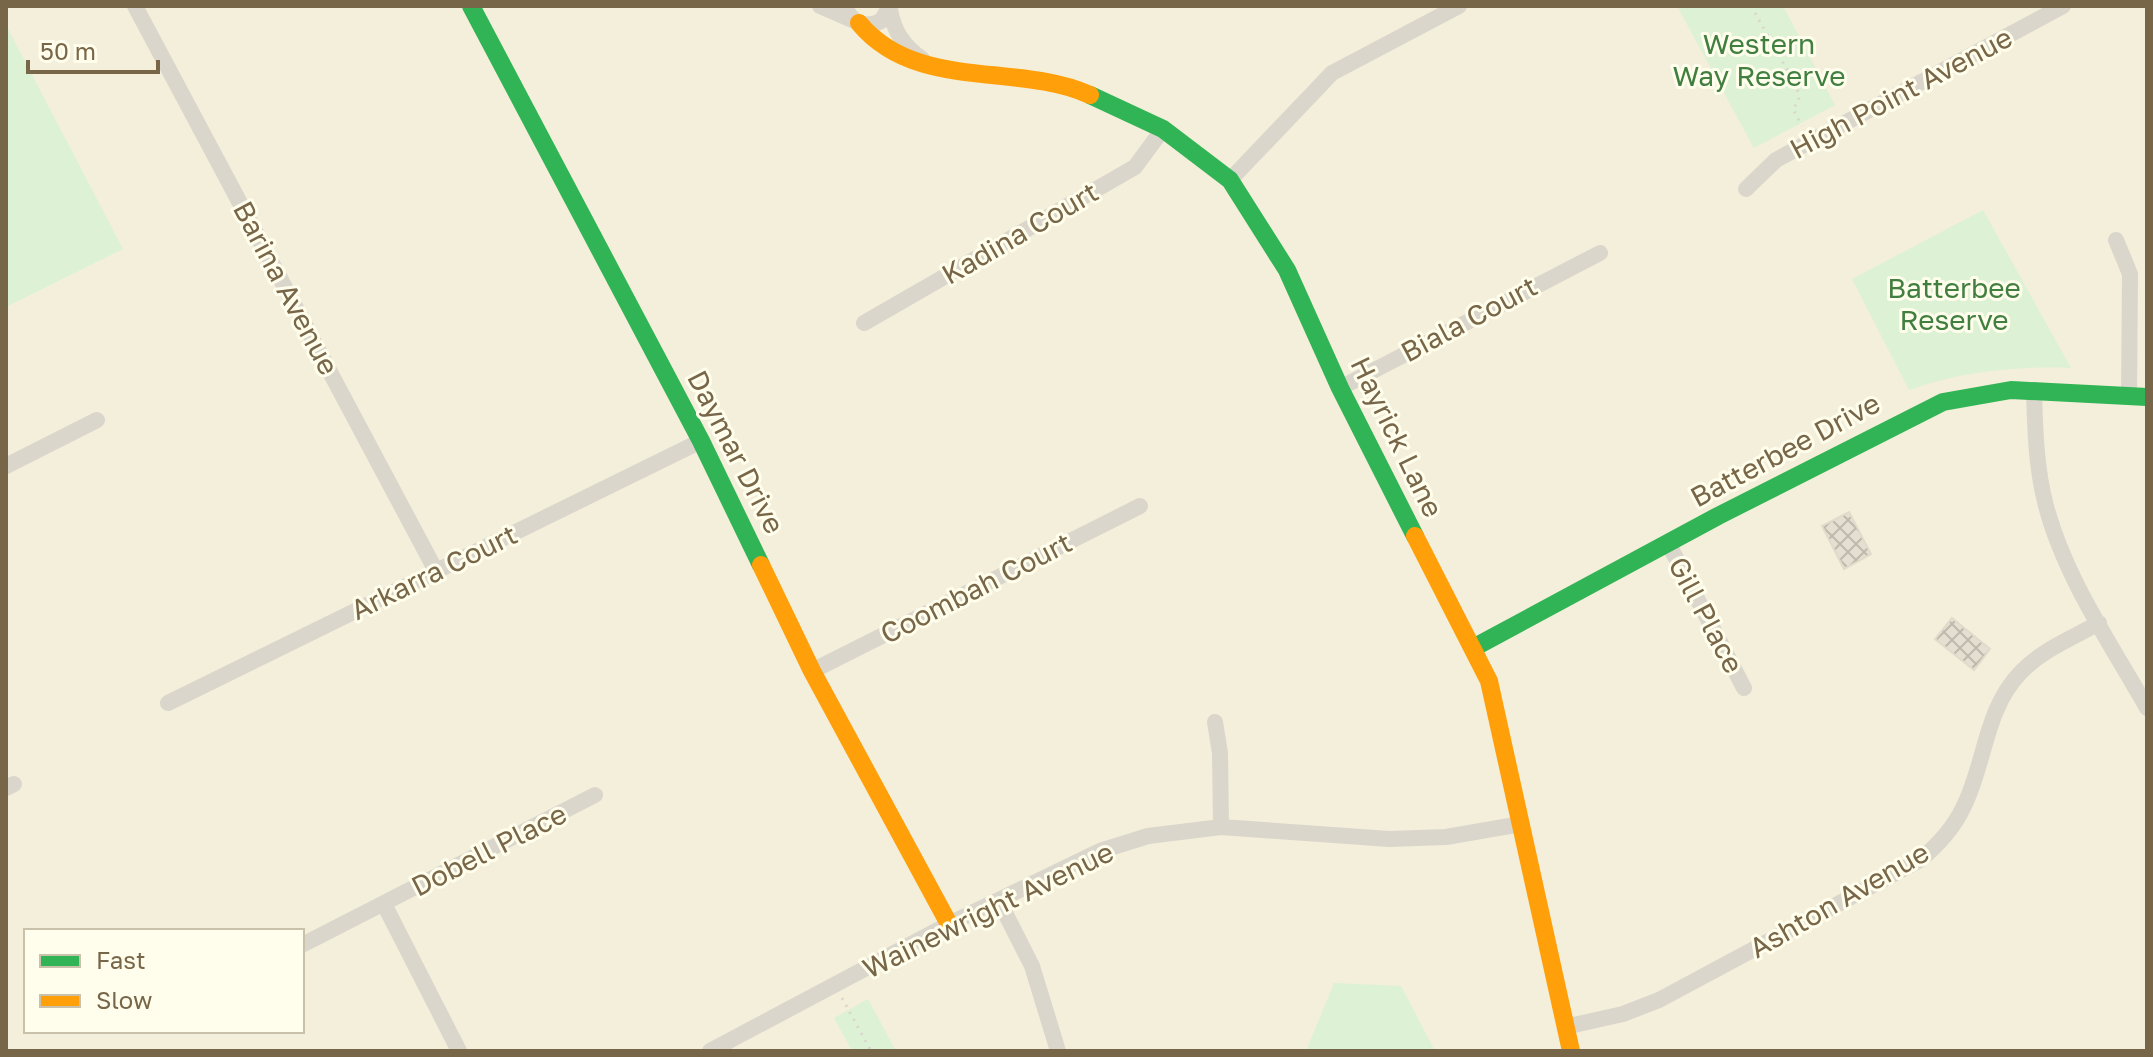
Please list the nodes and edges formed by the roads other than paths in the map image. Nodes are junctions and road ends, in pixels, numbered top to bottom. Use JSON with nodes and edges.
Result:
{"nodes":[{"id":1,"x":135,"y":6,"type":"edge"},
{"id":2,"x":471,"y":6,"type":"edge"},
{"id":3,"x":820,"y":6,"type":"edge"},
{"id":4,"x":1459,"y":6,"type":"edge"},
{"id":5,"x":2063,"y":6,"type":"edge"},
{"id":6,"x":890,"y":7,"type":"edge"},
{"id":7,"x":853,"y":17,"type":"edge"},
{"id":8,"x":926,"y":62,"type":"junction"},
{"id":9,"x":1163,"y":129,"type":"junction"},
{"id":10,"x":1230,"y":180,"type":"junction"},
{"id":11,"x":1746,"y":189,"type":"dead end"},
{"id":12,"x":2116,"y":240,"type":"dead end"},
{"id":13,"x":1600,"y":253,"type":"dead end"},
{"id":14,"x":864,"y":323,"type":"dead end"},
{"id":15,"x":1340,"y":388,"type":"junction"},
{"id":16,"x":2034,"y":390,"type":"junction"},
{"id":17,"x":2138,"y":397,"type":"edge"},
{"id":18,"x":97,"y":420,"type":"dead end"},
{"id":19,"x":701,"y":441,"type":"junction"},
{"id":20,"x":6,"y":466,"type":"edge"},
{"id":21,"x":1140,"y":506,"type":"dead end"},
{"id":22,"x":1668,"y":543,"type":"junction"},
{"id":23,"x":436,"y":571,"type":"junction"},
{"id":24,"x":2099,"y":623,"type":"junction"},
{"id":25,"x":1473,"y":648,"type":"junction"},
{"id":26,"x":812,"y":671,"type":"junction"},
{"id":27,"x":1744,"y":688,"type":"dead end"},
{"id":28,"x":168,"y":703,"type":"dead end"},
{"id":29,"x":2147,"y":708,"type":"edge"},
{"id":30,"x":1215,"y":722,"type":"dead end"},
{"id":31,"x":595,"y":795,"type":"dead end"},
{"id":32,"x":1521,"y":824,"type":"junction"},
{"id":33,"x":1221,"y":827,"type":"junction"},
{"id":34,"x":999,"y":901,"type":"junction"},
{"id":35,"x":384,"y":904,"type":"junction"},
{"id":36,"x":949,"y":924,"type":"junction"},
{"id":37,"x":304,"y":944,"type":"edge"},
{"id":38,"x":1565,"y":1027,"type":"junction"},
{"id":39,"x":459,"y":1051,"type":"edge"},
{"id":40,"x":710,"y":1051,"type":"edge"},
{"id":41,"x":1058,"y":1051,"type":"edge"},
{"id":42,"x":1571,"y":1051,"type":"edge"}],
"edges":[{"from":1,"to":23,"type":"street","name":"Barina Avenue"},
{"from":2,"to":19,"type":"street","name":"Daymar Drive"},
{"from":3,"to":7,"type":"street","name":"Hayrick Lane"},
{"from":4,"to":10,"type":"street"},
{"from":5,"to":11,"type":"street","name":"High Point Avenue"},
{"from":6,"to":7,"type":"street"},
{"from":6,"to":8,"type":"street","name":"Hayrick Lane"},
{"from":7,"to":8,"type":"street","name":"Hayrick Lane"},
{"from":8,"to":9,"type":"street","name":"Hayrick Lane"},
{"from":9,"to":10,"type":"street","name":"Hayrick Lane"},
{"from":9,"to":14,"type":"street","name":"Kadina Court"},
{"from":10,"to":15,"type":"street","name":"Hayrick Lane"},
{"from":12,"to":17,"type":"street"},
{"from":13,"to":15,"type":"street","name":"Biala Court"},
{"from":15,"to":25,"type":"street","name":"Hayrick Lane"},
{"from":16,"to":17,"type":"street","name":"Batterbee Drive"},
{"from":16,"to":22,"type":"street","name":"Batterbee Drive"},
{"from":16,"to":24,"type":"street"},
{"from":18,"to":20,"type":"street"},
{"from":19,"to":23,"type":"street","name":"Arkarra Court"},
{"from":19,"to":26,"type":"street","name":"Daymar Drive"},
{"from":21,"to":26,"type":"street","name":"Coombah Court"},
{"from":22,"to":25,"type":"street","name":"Batterbee Drive"},
{"from":22,"to":27,"type":"street","name":"Gill Place"},
{"from":23,"to":28,"type":"street","name":"Arkarra Court"},
{"from":24,"to":29,"type":"street"},
{"from":24,"to":38,"type":"street","name":"Ashton Avenue"},
{"from":25,"to":32,"type":"street","name":"Hayrick Lane"},
{"from":26,"to":36,"type":"street","name":"Daymar Drive"},
{"from":30,"to":33,"type":"street"},
{"from":31,"to":35,"type":"street","name":"Dobell Place"},
{"from":32,"to":33,"type":"street","name":"Wainewright Avenue"},
{"from":32,"to":38,"type":"street","name":"Hayrick Lane"},
{"from":33,"to":34,"type":"street","name":"Wainewright Avenue"},
{"from":34,"to":36,"type":"street","name":"Wainewright Avenue"},
{"from":34,"to":41,"type":"street"},
{"from":35,"to":37,"type":"street","name":"Dobell Place"},
{"from":35,"to":39,"type":"street","name":"Dobell Place"},
{"from":36,"to":40,"type":"street","name":"Wainewright Avenue"},
{"from":38,"to":42,"type":"street","name":"Hayrick Lane"}]}
